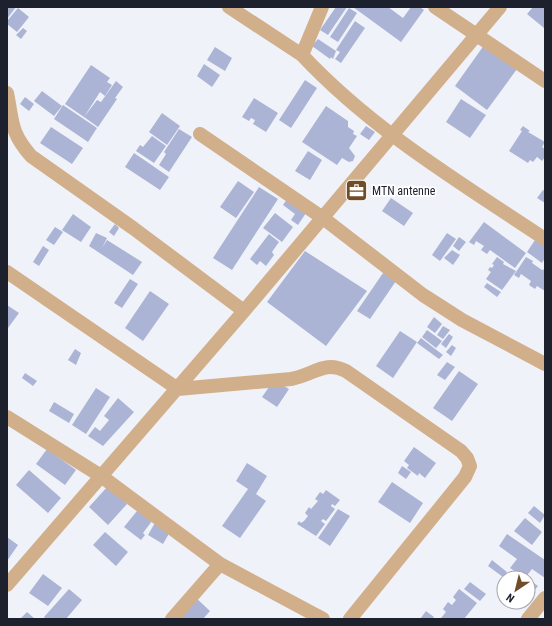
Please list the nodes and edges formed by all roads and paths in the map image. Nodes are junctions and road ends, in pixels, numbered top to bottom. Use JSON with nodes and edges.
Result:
{"nodes":[{"id":1,"x":229,"y":7,"type":"edge"},
{"id":2,"x":322,"y":7,"type":"edge"},
{"id":3,"x":435,"y":7,"type":"edge"},
{"id":4,"x":500,"y":7,"type":"edge"},
{"id":5,"x":477,"y":34,"type":"junction"},
{"id":6,"x":302,"y":55,"type":"junction"},
{"id":7,"x":545,"y":82,"type":"edge"},
{"id":8,"x":7,"y":94,"type":"edge"},
{"id":9,"x":200,"y":134,"type":"dead end"},
{"id":10,"x":392,"y":136,"type":"junction"},
{"id":11,"x":323,"y":218,"type":"junction"},
{"id":12,"x":545,"y":239,"type":"edge"},
{"id":13,"x":7,"y":272,"type":"edge"},
{"id":14,"x":244,"y":311,"type":"junction"},
{"id":15,"x":545,"y":364,"type":"edge"},
{"id":16,"x":178,"y":389,"type":"junction"},
{"id":17,"x":7,"y":417,"type":"edge"},
{"id":18,"x":102,"y":476,"type":"junction"},
{"id":19,"x":220,"y":564,"type":"junction"},
{"id":20,"x":7,"y":585,"type":"edge"},
{"id":21,"x":545,"y":598,"type":"edge"},
{"id":22,"x":172,"y":619,"type":"edge"},
{"id":23,"x":323,"y":619,"type":"edge"},
{"id":24,"x":350,"y":619,"type":"edge"},
{"id":25,"x":528,"y":619,"type":"edge"}],
"edges":[{"from":1,"to":6,"type":"street"},
{"from":2,"to":6,"type":"street"},
{"from":3,"to":5,"type":"street"},
{"from":4,"to":5,"type":"street"},
{"from":5,"to":7,"type":"street"},
{"from":5,"to":10,"type":"street"},
{"from":6,"to":10,"type":"street"},
{"from":8,"to":14,"type":"street"},
{"from":9,"to":11,"type":"street"},
{"from":10,"to":11,"type":"street"},
{"from":10,"to":12,"type":"street"},
{"from":11,"to":14,"type":"street"},
{"from":11,"to":15,"type":"street"},
{"from":13,"to":16,"type":"street"},
{"from":14,"to":16,"type":"street"},
{"from":16,"to":18,"type":"street"},
{"from":16,"to":24,"type":"street"},
{"from":17,"to":18,"type":"street"},
{"from":18,"to":19,"type":"street"},
{"from":18,"to":20,"type":"street"},
{"from":19,"to":22,"type":"street"},
{"from":19,"to":23,"type":"street"},
{"from":21,"to":25,"type":"street"}]}
